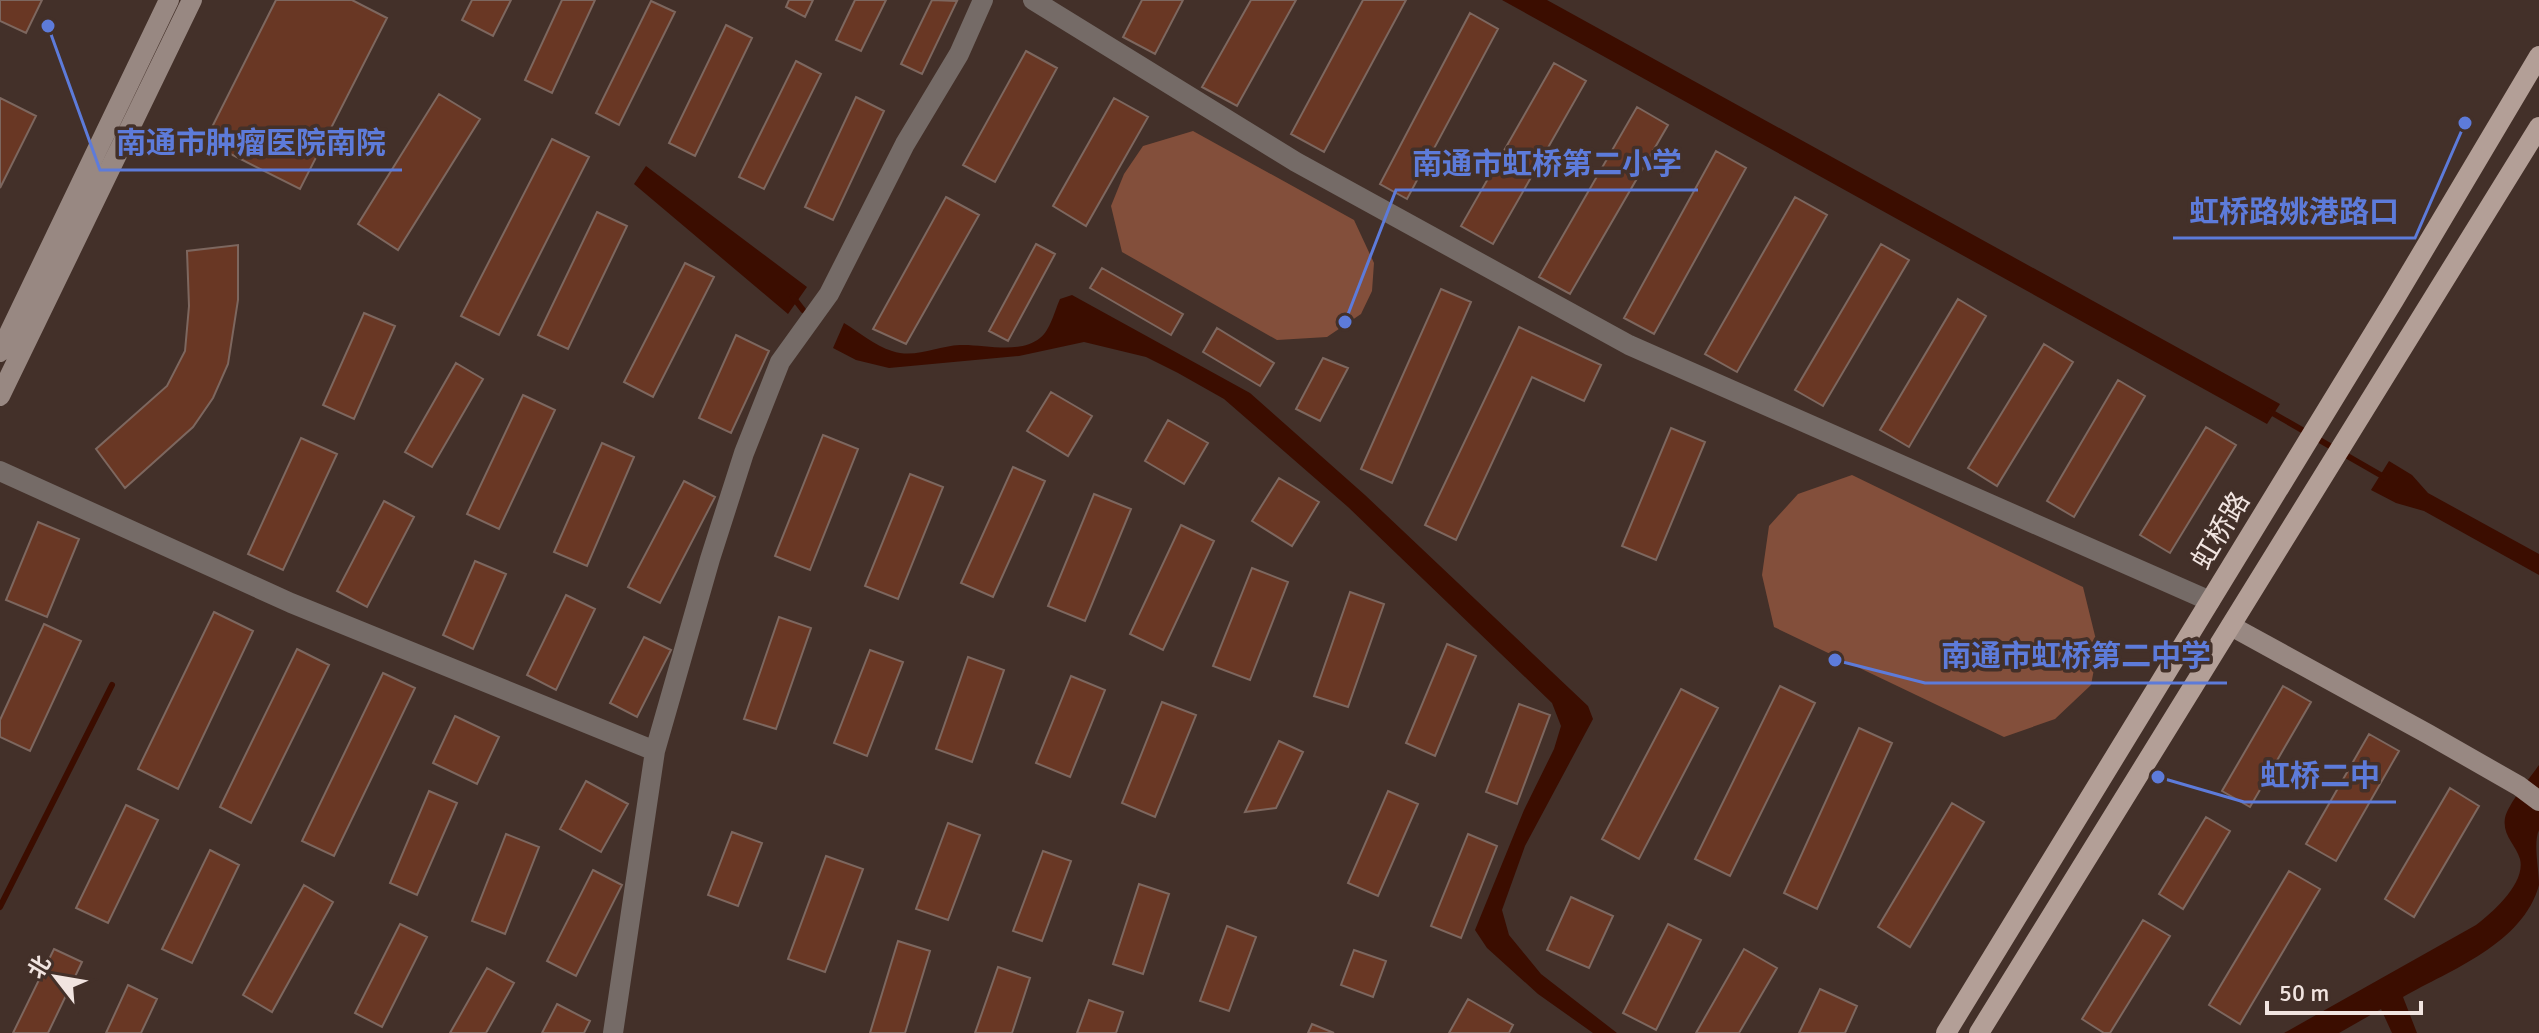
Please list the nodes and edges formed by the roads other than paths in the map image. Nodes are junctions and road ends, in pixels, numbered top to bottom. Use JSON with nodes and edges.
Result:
{"nodes":[{"id":1,"x":169,"y":0,"type":"edge"},
{"id":2,"x":192,"y":0,"type":"edge"},
{"id":3,"x":983,"y":0,"type":"edge"},
{"id":4,"x":1033,"y":0,"type":"edge"},
{"id":5,"x":2539,"y":56,"type":"edge"},
{"id":6,"x":2539,"y":127,"type":"edge"},
{"id":7,"x":9,"y":340,"type":"edge"},
{"id":8,"x":0,"y":396,"type":"edge"},
{"id":9,"x":0,"y":471,"type":"edge"},
{"id":10,"x":2210,"y":601,"type":"junction"},
{"id":11,"x":2231,"y":626,"type":"junction"},
{"id":12,"x":655,"y":751,"type":"junction"},
{"id":13,"x":2539,"y":801,"type":"edge"},
{"id":14,"x":613,"y":1033,"type":"edge"},
{"id":15,"x":1946,"y":1033,"type":"edge"},
{"id":16,"x":1979,"y":1033,"type":"edge"}],
"edges":[{"from":1,"to":7,"type":"main road"},
{"from":2,"to":7,"type":"main road"},
{"from":3,"to":12,"type":"street"},
{"from":4,"to":10,"type":"street"},
{"from":5,"to":10,"type":"main road","name":"虹桥路"},
{"from":6,"to":11,"type":"main road"},
{"from":7,"to":8,"type":"main road"},
{"from":9,"to":12,"type":"street"},
{"from":10,"to":15,"type":"main road","name":"虹桥路"},
{"from":11,"to":13,"type":"main road"},
{"from":11,"to":16,"type":"main road"},
{"from":12,"to":14,"type":"street"}]}
